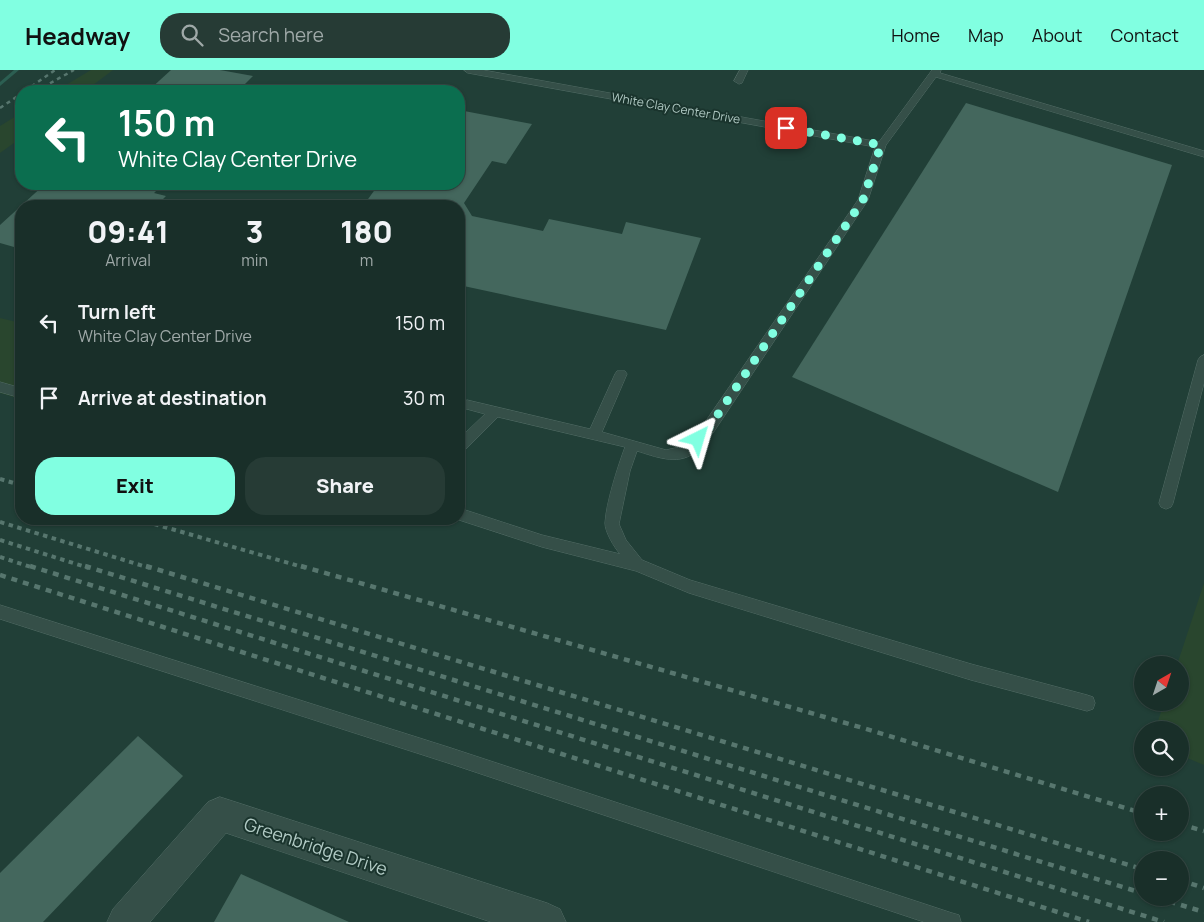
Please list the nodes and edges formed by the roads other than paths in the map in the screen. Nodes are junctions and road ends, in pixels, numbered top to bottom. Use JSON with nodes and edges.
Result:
{"nodes":[{"id":1,"x":468,"y":70,"type":"edge"},
{"id":2,"x":744,"y":70,"type":"edge"},
{"id":3,"x":935,"y":72,"type":"edge"},
{"id":4,"x":739,"y":81,"type":"dead end"},
{"id":5,"x":881,"y":145,"type":"junction"},
{"id":6,"x":1204,"y":154,"type":"edge"},
{"id":7,"x":1204,"y":360,"type":"edge"},
{"id":8,"x":621,"y":374,"type":"dead end"},
{"id":9,"x":0,"y":387,"type":"edge"},
{"id":10,"x":15,"y":391,"type":"edge"},
{"id":11,"x":467,"y":405,"type":"dead end"},
{"id":12,"x":495,"y":412,"type":"junction"},
{"id":13,"x":594,"y":435,"type":"junction"},
{"id":14,"x":465,"y":441,"type":"edge"},
{"id":15,"x":633,"y":444,"type":"junction"},
{"id":16,"x":1166,"y":503,"type":"dead end"},
{"id":17,"x":465,"y":516,"type":"edge"},
{"id":18,"x":637,"y":566,"type":"junction"},
{"id":19,"x":0,"y":612,"type":"edge"},
{"id":20,"x":1087,"y":703,"type":"dead end"},
{"id":21,"x":126,"y":922,"type":"edge"},
{"id":22,"x":547,"y":922,"type":"edge"},
{"id":23,"x":952,"y":922,"type":"edge"}],
"edges":[{"from":1,"to":5,"type":"lane","name":"White Clay Center Drive"},
{"from":2,"to":4,"type":"lane"},
{"from":3,"to":5,"type":"lane"},
{"from":3,"to":6,"type":"lane"},
{"from":5,"to":15,"type":"lane"},
{"from":7,"to":16,"type":"lane"},
{"from":8,"to":13,"type":"lane"},
{"from":9,"to":10,"type":"lane"},
{"from":11,"to":12,"type":"lane"},
{"from":12,"to":13,"type":"lane"},
{"from":12,"to":14,"type":"lane"},
{"from":13,"to":15,"type":"lane"},
{"from":15,"to":18,"type":"lane"},
{"from":17,"to":18,"type":"lane"},
{"from":18,"to":20,"type":"lane"},
{"from":19,"to":23,"type":"lane"},
{"from":21,"to":22,"type":"street","name":"Greenbridge Drive"}]}
